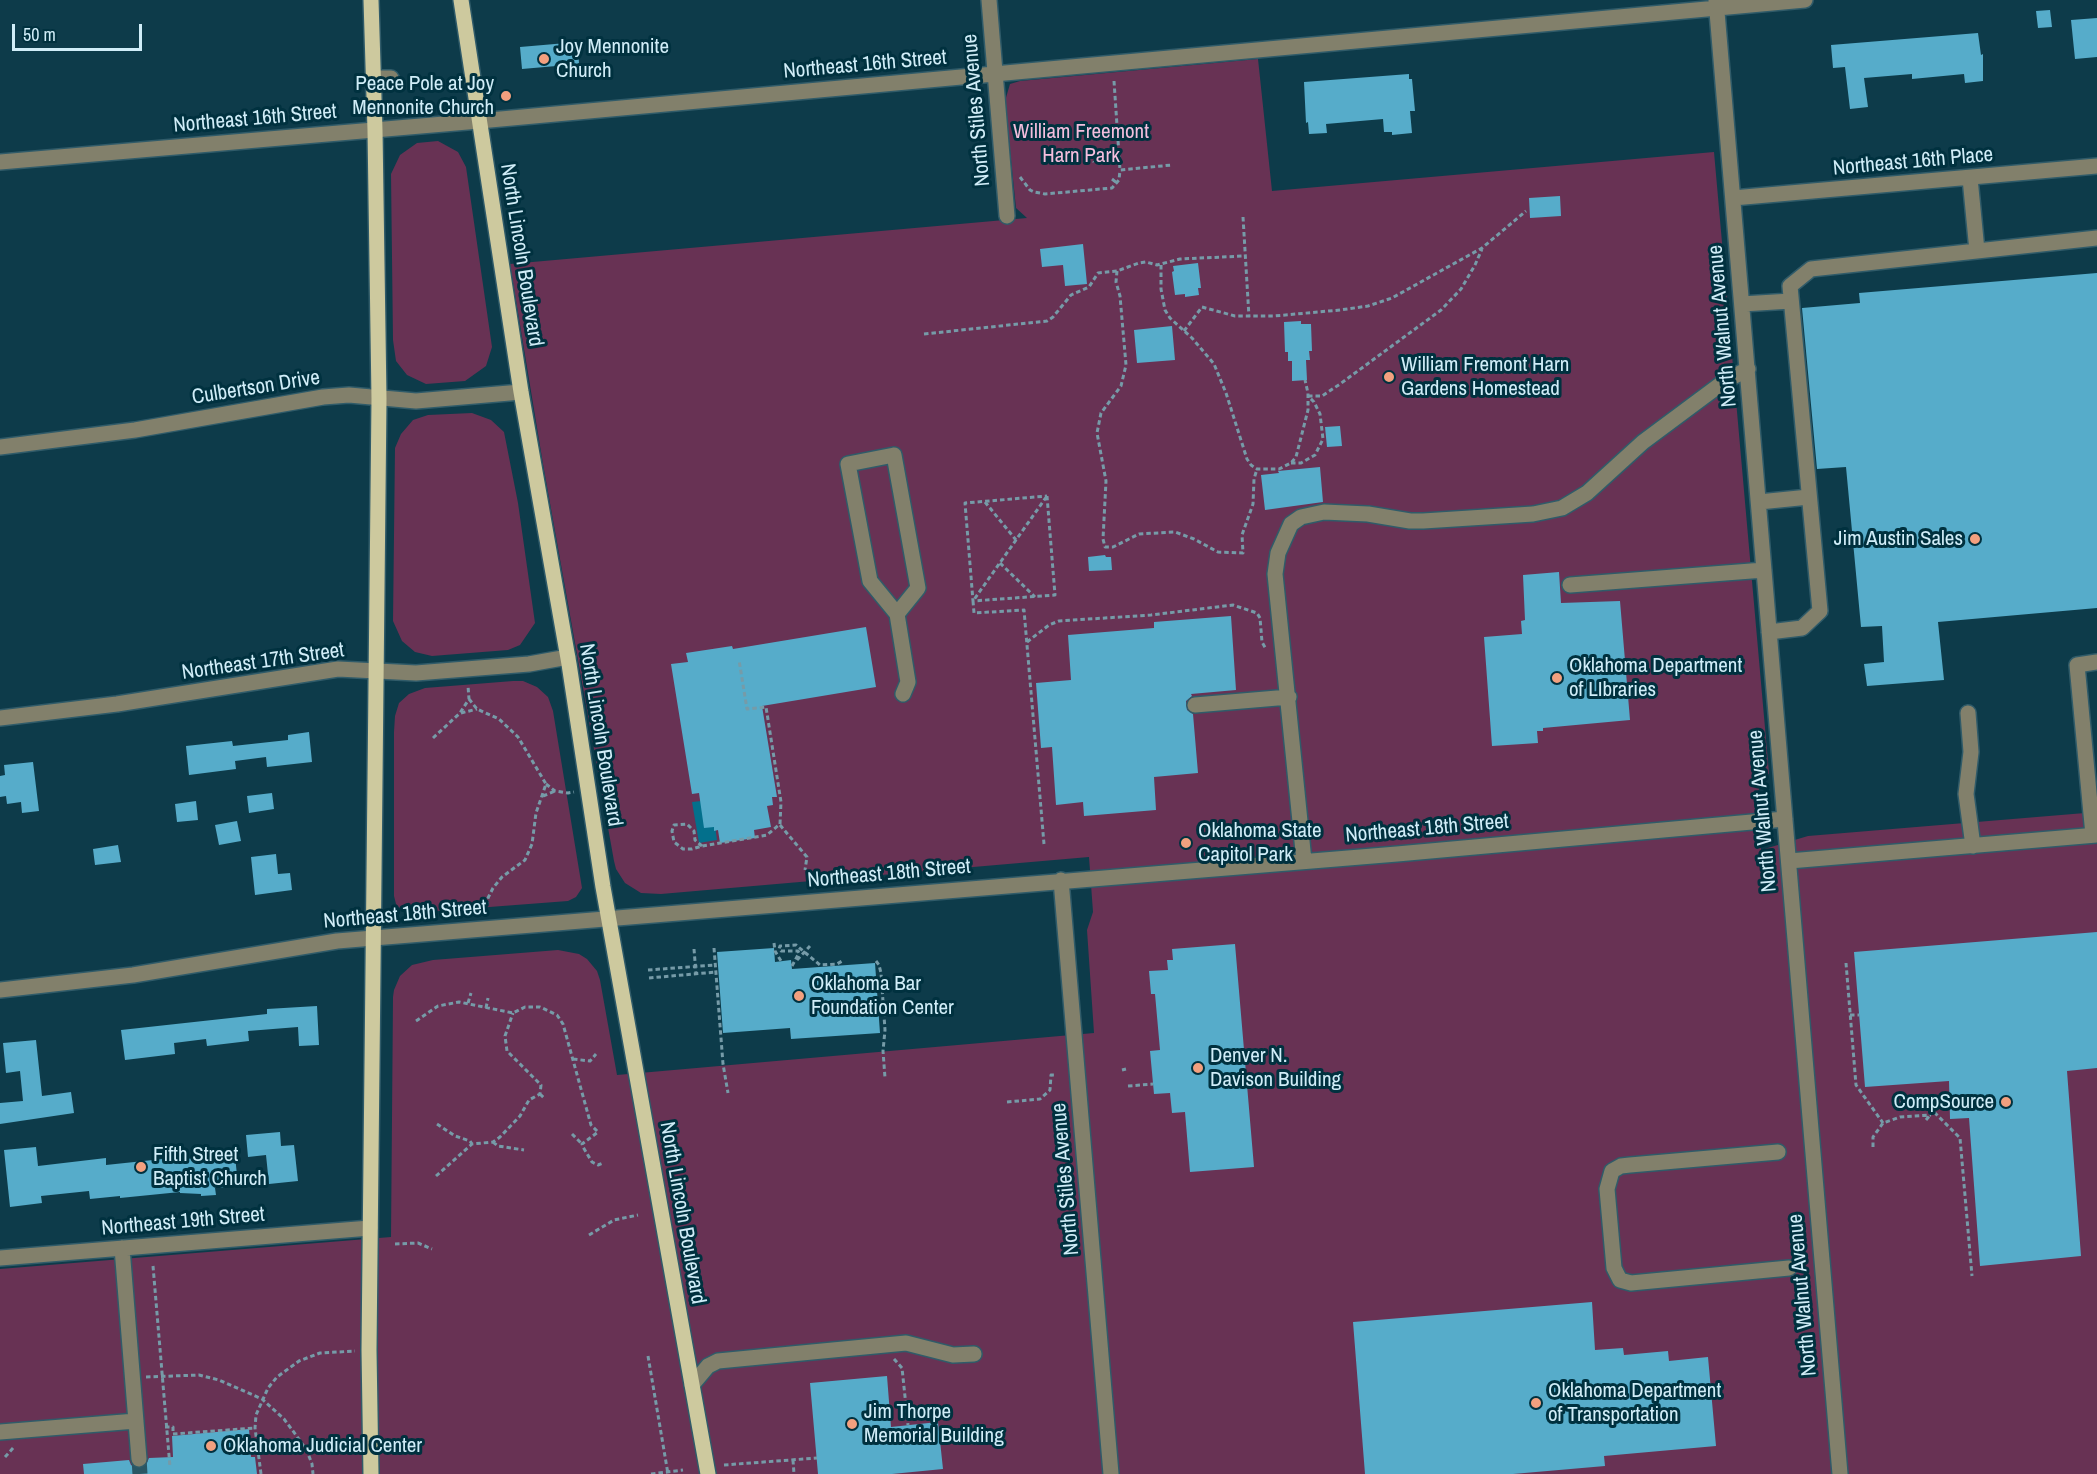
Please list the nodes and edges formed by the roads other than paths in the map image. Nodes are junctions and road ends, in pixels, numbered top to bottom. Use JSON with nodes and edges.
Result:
{"nodes":[{"id":1,"x":371,"y":0,"type":"edge"},
{"id":2,"x":461,"y":0,"type":"edge"},
{"id":3,"x":989,"y":0,"type":"edge"},
{"id":4,"x":1805,"y":0,"type":"edge"},
{"id":5,"x":1716,"y":4,"type":"edge"},
{"id":6,"x":995,"y":75,"type":"junction"},
{"id":7,"x":374,"y":78,"type":"junction"},
{"id":8,"x":391,"y":78,"type":"dead end"},
{"id":9,"x":479,"y":121,"type":"junction"},
{"id":10,"x":375,"y":130,"type":"junction"},
{"id":11,"x":0,"y":162,"type":"edge"},
{"id":12,"x":2097,"y":166,"type":"edge"},
{"id":13,"x":1970,"y":178,"type":"junction"},
{"id":14,"x":1733,"y":198,"type":"junction"},
{"id":15,"x":1007,"y":216,"type":"dead end"},
{"id":16,"x":2097,"y":238,"type":"edge"},
{"id":17,"x":1977,"y":251,"type":"junction"},
{"id":18,"x":1791,"y":301,"type":"junction"},
{"id":19,"x":1742,"y":304,"type":"junction"},
{"id":20,"x":1748,"y":369,"type":"junction"},
{"id":21,"x":521,"y":392,"type":"junction"},
{"id":22,"x":379,"y":399,"type":"junction"},
{"id":23,"x":0,"y":447,"type":"edge"},
{"id":24,"x":1809,"y":497,"type":"junction"},
{"id":25,"x":1759,"y":502,"type":"junction"},
{"id":26,"x":1764,"y":570,"type":"junction"},
{"id":27,"x":1570,"y":585,"type":"dead end"},
{"id":28,"x":897,"y":614,"type":"junction"},
{"id":29,"x":1769,"y":632,"type":"junction"},
{"id":30,"x":567,"y":657,"type":"junction"},
{"id":31,"x":2097,"y":662,"type":"edge"},
{"id":32,"x":377,"y":671,"type":"junction"},
{"id":33,"x":903,"y":694,"type":"dead end"},
{"id":34,"x":1289,"y":697,"type":"junction"},
{"id":35,"x":1195,"y":705,"type":"dead end"},
{"id":36,"x":1968,"y":713,"type":"dead end"},
{"id":37,"x":0,"y":718,"type":"edge"},
{"id":38,"x":1785,"y":819,"type":"junction"},
{"id":39,"x":2095,"y":835,"type":"edge"},
{"id":40,"x":1972,"y":846,"type":"junction"},
{"id":41,"x":1304,"y":861,"type":"junction"},
{"id":42,"x":1789,"y":861,"type":"junction"},
{"id":43,"x":1061,"y":880,"type":"junction"},
{"id":44,"x":609,"y":918,"type":"junction"},
{"id":45,"x":374,"y":939,"type":"junction"},
{"id":46,"x":0,"y":990,"type":"edge"},
{"id":47,"x":1778,"y":1152,"type":"dead end"},
{"id":48,"x":370,"y":1228,"type":"junction"},
{"id":49,"x":122,"y":1248,"type":"junction"},
{"id":50,"x":0,"y":1258,"type":"edge"},
{"id":51,"x":1789,"y":1268,"type":"dead end"},
{"id":52,"x":974,"y":1354,"type":"dead end"},
{"id":53,"x":692,"y":1385,"type":"junction"},
{"id":54,"x":136,"y":1421,"type":"junction"},
{"id":55,"x":0,"y":1432,"type":"edge"},
{"id":56,"x":139,"y":1459,"type":"tunnel mouth"},
{"id":57,"x":707,"y":1472,"type":"edge"},
{"id":58,"x":371,"y":1474,"type":"edge"},
{"id":59,"x":1111,"y":1474,"type":"edge"},
{"id":60,"x":1840,"y":1474,"type":"edge"}],
"edges":[{"from":1,"to":7,"type":"main road"},
{"from":2,"to":9,"type":"main road","name":"North Lincoln Boulevard"},
{"from":3,"to":6,"type":"street","name":"North Stiles Avenue"},
{"from":4,"to":5,"type":"street","name":"Northeast 16th Street"},
{"from":5,"to":6,"type":"street","name":"Northeast 16th Street"},
{"from":5,"to":14,"type":"street","name":"North Walnut Avenue"},
{"from":6,"to":9,"type":"street","name":"Northeast 16th Street"},
{"from":6,"to":15,"type":"street","name":"North Stiles Avenue"},
{"from":7,"to":8,"type":"street"},
{"from":7,"to":10,"type":"main road"},
{"from":9,"to":10,"type":"street","name":"Northeast 16th Street"},
{"from":9,"to":21,"type":"main road","name":"North Lincoln Boulevard"},
{"from":10,"to":11,"type":"street","name":"Northeast 16th Street"},
{"from":10,"to":22,"type":"main road"},
{"from":12,"to":13,"type":"street","name":"Northeast 16th Place"},
{"from":13,"to":14,"type":"street","name":"Northeast 16th Place"},
{"from":13,"to":17,"type":"street"},
{"from":14,"to":19,"type":"street","name":"North Walnut Avenue"},
{"from":16,"to":17,"type":"street"},
{"from":17,"to":18,"type":"street"},
{"from":18,"to":19,"type":"street"},
{"from":18,"to":24,"type":"street"},
{"from":19,"to":20,"type":"street","name":"North Walnut Avenue"},
{"from":20,"to":25,"type":"street","name":"North Walnut Avenue"},
{"from":20,"to":34,"type":"street"},
{"from":21,"to":22,"type":"street","name":"Culbertson Drive"},
{"from":21,"to":30,"type":"main road","name":"North Lincoln Boulevard"},
{"from":22,"to":23,"type":"street","name":"Culbertson Drive"},
{"from":22,"to":32,"type":"main road"},
{"from":24,"to":25,"type":"street"},
{"from":24,"to":29,"type":"street"},
{"from":25,"to":26,"type":"street","name":"North Walnut Avenue"},
{"from":26,"to":27,"type":"street"},
{"from":26,"to":29,"type":"street","name":"North Walnut Avenue"},
{"from":28,"to":28,"type":"street"},
{"from":28,"to":33,"type":"street"},
{"from":29,"to":38,"type":"street","name":"North Walnut Avenue"},
{"from":30,"to":32,"type":"street","name":"Northeast 17th Street"},
{"from":30,"to":44,"type":"main road","name":"North Lincoln Boulevard"},
{"from":31,"to":39,"type":"street"},
{"from":32,"to":37,"type":"street","name":"Northeast 17th Street"},
{"from":32,"to":45,"type":"main road"},
{"from":34,"to":35,"type":"street"},
{"from":34,"to":41,"type":"street"},
{"from":36,"to":40,"type":"street"},
{"from":38,"to":41,"type":"street","name":"Northeast 18th Street"},
{"from":38,"to":42,"type":"street","name":"North Walnut Avenue"},
{"from":39,"to":40,"type":"street"},
{"from":40,"to":42,"type":"street"},
{"from":41,"to":43,"type":"street","name":"Northeast 18th Street"},
{"from":42,"to":60,"type":"street","name":"North Walnut Avenue"},
{"from":43,"to":44,"type":"street","name":"Northeast 18th Street"},
{"from":43,"to":59,"type":"street","name":"North Stiles Avenue"},
{"from":44,"to":45,"type":"street","name":"Northeast 18th Street"},
{"from":44,"to":53,"type":"main road","name":"North Lincoln Boulevard"},
{"from":45,"to":46,"type":"street","name":"Northeast 18th Street"},
{"from":45,"to":48,"type":"main road"},
{"from":47,"to":51,"type":"street"},
{"from":48,"to":49,"type":"street","name":"Northeast 19th Street"},
{"from":48,"to":58,"type":"main road"},
{"from":49,"to":50,"type":"street","name":"Northeast 19th Street"},
{"from":49,"to":54,"type":"street"},
{"from":52,"to":53,"type":"street"},
{"from":53,"to":57,"type":"main road","name":"North Lincoln Boulevard"},
{"from":54,"to":55,"type":"street"},
{"from":54,"to":56,"type":"street"}]}
